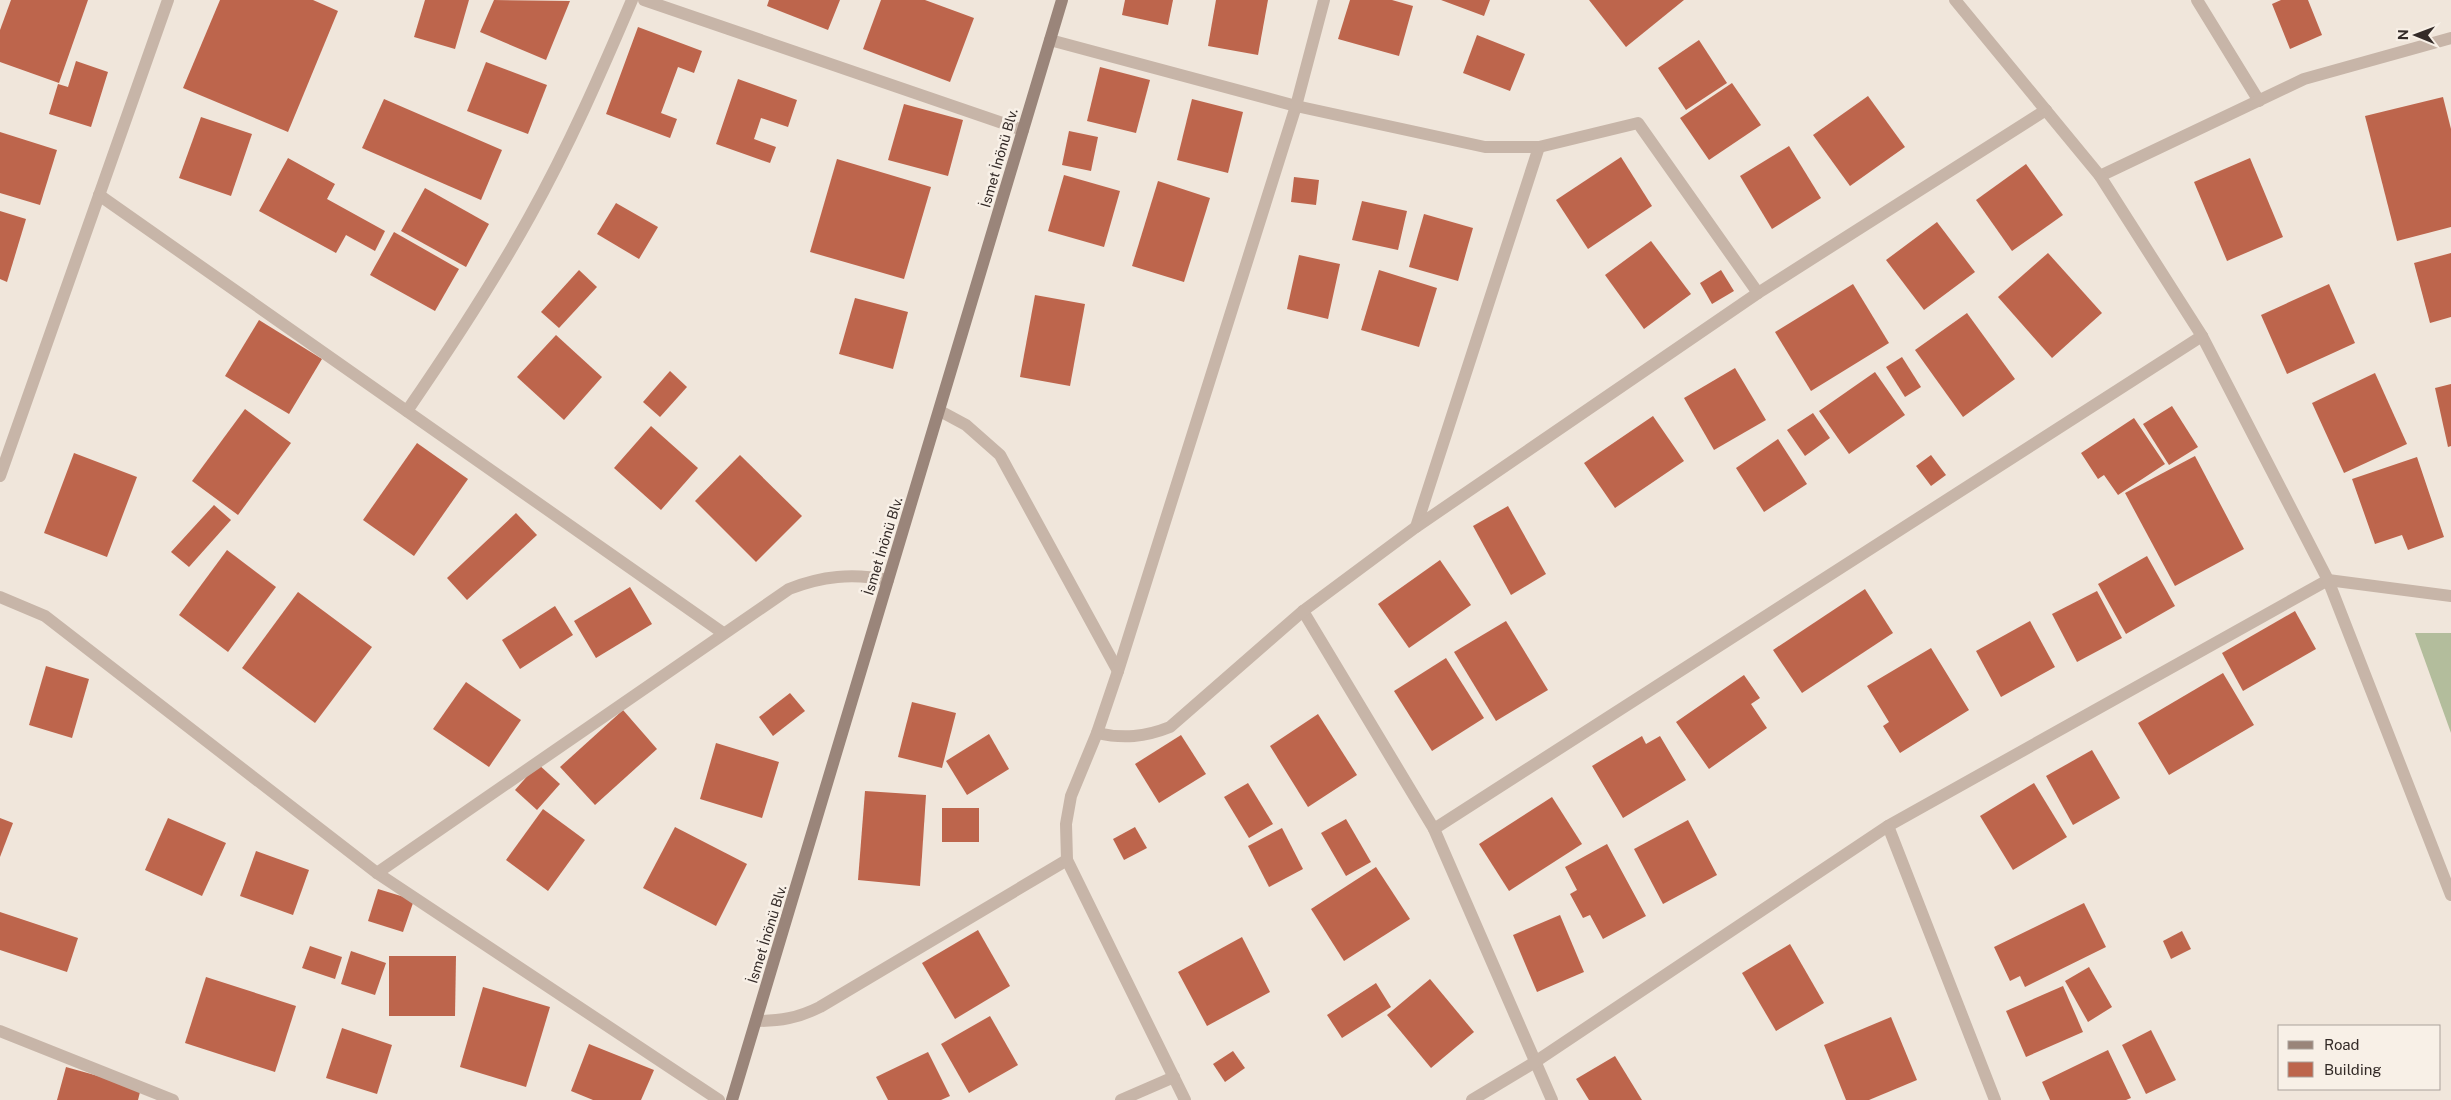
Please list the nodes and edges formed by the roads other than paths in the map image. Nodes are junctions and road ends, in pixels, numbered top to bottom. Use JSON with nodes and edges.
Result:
{"nodes":[{"id":1,"x":168,"y":0,"type":"edge"},
{"id":2,"x":632,"y":0,"type":"edge"},
{"id":3,"x":644,"y":0,"type":"edge"},
{"id":4,"x":1062,"y":0,"type":"edge"},
{"id":5,"x":1324,"y":0,"type":"edge"},
{"id":6,"x":1955,"y":0,"type":"edge"},
{"id":7,"x":2197,"y":0,"type":"edge"},
{"id":8,"x":2451,"y":38,"type":"edge"},
{"id":9,"x":1050,"y":40,"type":"junction"},
{"id":10,"x":2258,"y":101,"type":"junction"},
{"id":11,"x":1296,"y":106,"type":"junction"},
{"id":12,"x":2046,"y":110,"type":"junction"},
{"id":13,"x":1023,"y":130,"type":"junction"},
{"id":14,"x":1539,"y":147,"type":"junction"},
{"id":15,"x":2100,"y":176,"type":"junction"},
{"id":16,"x":99,"y":195,"type":"junction"},
{"id":17,"x":1758,"y":293,"type":"junction"},
{"id":18,"x":2202,"y":336,"type":"junction"},
{"id":19,"x":407,"y":411,"type":"junction"},
{"id":20,"x":940,"y":411,"type":"junction"},
{"id":21,"x":0,"y":476,"type":"edge"},
{"id":22,"x":1416,"y":527,"type":"junction"},
{"id":23,"x":888,"y":580,"type":"junction"},
{"id":24,"x":2328,"y":580,"type":"junction"},
{"id":25,"x":2451,"y":596,"type":"edge"},
{"id":26,"x":0,"y":597,"type":"edge"},
{"id":27,"x":1304,"y":611,"type":"junction"},
{"id":28,"x":723,"y":633,"type":"junction"},
{"id":29,"x":1118,"y":671,"type":"junction"},
{"id":30,"x":1097,"y":733,"type":"junction"},
{"id":31,"x":1888,"y":826,"type":"junction"},
{"id":32,"x":1434,"y":829,"type":"junction"},
{"id":33,"x":1067,"y":860,"type":"junction"},
{"id":34,"x":377,"y":872,"type":"junction"},
{"id":35,"x":2451,"y":895,"type":"edge"},
{"id":36,"x":756,"y":1021,"type":"junction"},
{"id":37,"x":0,"y":1031,"type":"edge"},
{"id":38,"x":1535,"y":1062,"type":"junction"},
{"id":39,"x":1174,"y":1077,"type":"junction"},
{"id":40,"x":173,"y":1100,"type":"edge"},
{"id":41,"x":719,"y":1100,"type":"edge"},
{"id":42,"x":732,"y":1100,"type":"edge"},
{"id":43,"x":1121,"y":1100,"type":"edge"},
{"id":44,"x":1185,"y":1100,"type":"edge"},
{"id":45,"x":1472,"y":1100,"type":"edge"},
{"id":46,"x":1552,"y":1100,"type":"edge"},
{"id":47,"x":1995,"y":1100,"type":"edge"}],
"edges":[{"from":1,"to":16,"type":"street"},
{"from":2,"to":19,"type":"street"},
{"from":3,"to":13,"type":"street"},
{"from":4,"to":9,"type":"main road","name":"İsmet İnönü Blv."},
{"from":5,"to":11,"type":"street"},
{"from":6,"to":12,"type":"street"},
{"from":7,"to":10,"type":"street"},
{"from":8,"to":10,"type":"street"},
{"from":9,"to":11,"type":"street"},
{"from":9,"to":13,"type":"main road","name":"İsmet İnönü Blv."},
{"from":10,"to":15,"type":"street"},
{"from":11,"to":14,"type":"street"},
{"from":11,"to":29,"type":"street"},
{"from":12,"to":15,"type":"street"},
{"from":12,"to":17,"type":"street"},
{"from":13,"to":20,"type":"main road","name":"İsmet İnönü Blv."},
{"from":14,"to":17,"type":"street"},
{"from":14,"to":22,"type":"street"},
{"from":15,"to":18,"type":"street"},
{"from":16,"to":19,"type":"street"},
{"from":16,"to":21,"type":"street"},
{"from":17,"to":22,"type":"street"},
{"from":18,"to":24,"type":"street"},
{"from":18,"to":32,"type":"street"},
{"from":19,"to":28,"type":"street"},
{"from":20,"to":23,"type":"main road","name":"İsmet İnönü Blv."},
{"from":20,"to":29,"type":"street"},
{"from":22,"to":27,"type":"street"},
{"from":23,"to":28,"type":"street"},
{"from":23,"to":36,"type":"main road","name":"İsmet İnönü Blv."},
{"from":24,"to":25,"type":"street"},
{"from":24,"to":31,"type":"street"},
{"from":24,"to":35,"type":"street"},
{"from":26,"to":34,"type":"street"},
{"from":27,"to":30,"type":"street"},
{"from":27,"to":32,"type":"street"},
{"from":28,"to":34,"type":"street"},
{"from":29,"to":30,"type":"street"},
{"from":30,"to":33,"type":"street"},
{"from":31,"to":38,"type":"street"},
{"from":31,"to":47,"type":"street"},
{"from":32,"to":38,"type":"street"},
{"from":33,"to":36,"type":"street"},
{"from":33,"to":39,"type":"street"},
{"from":34,"to":41,"type":"street"},
{"from":36,"to":42,"type":"main road","name":"İsmet İnönü Blv."},
{"from":37,"to":40,"type":"street"},
{"from":38,"to":45,"type":"street"},
{"from":38,"to":46,"type":"street"},
{"from":39,"to":43,"type":"street"},
{"from":39,"to":44,"type":"street"}]}
